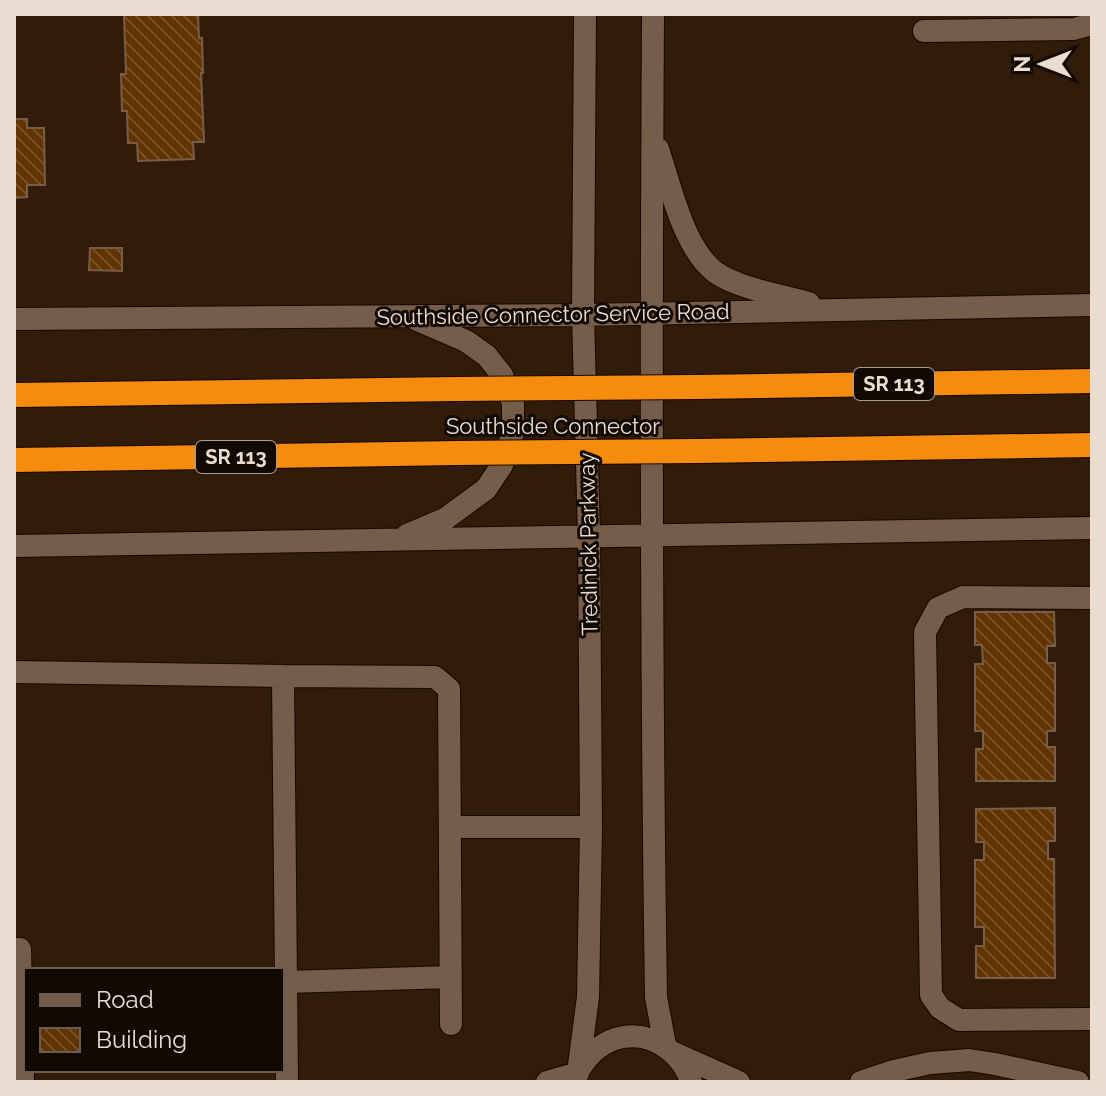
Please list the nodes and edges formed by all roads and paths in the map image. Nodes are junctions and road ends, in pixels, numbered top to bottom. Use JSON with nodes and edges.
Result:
{"nodes":[{"id":1,"x":585,"y":14,"type":"edge"},
{"id":2,"x":653,"y":14,"type":"edge"},
{"id":3,"x":1092,"y":24,"type":"edge"},
{"id":4,"x":924,"y":31,"type":"dead end"},
{"id":5,"x":652,"y":131,"type":"junction"},
{"id":6,"x":1092,"y":305,"type":"edge"},
{"id":7,"x":834,"y":310,"type":"junction"},
{"id":8,"x":651,"y":313,"type":"junction"},
{"id":9,"x":583,"y":315,"type":"junction"},
{"id":10,"x":409,"y":317,"type":"junction"},
{"id":11,"x":14,"y":319,"type":"edge"},
{"id":12,"x":1092,"y":381,"type":"edge"},
{"id":13,"x":14,"y":395,"type":"edge"},
{"id":14,"x":1092,"y":445,"type":"edge"},
{"id":15,"x":14,"y":460,"type":"edge"},
{"id":16,"x":1092,"y":528,"type":"edge"},
{"id":17,"x":653,"y":535,"type":"junction"},
{"id":18,"x":589,"y":536,"type":"junction"},
{"id":19,"x":395,"y":540,"type":"junction"},
{"id":20,"x":14,"y":546,"type":"edge"},
{"id":21,"x":1092,"y":598,"type":"edge"},
{"id":22,"x":14,"y":672,"type":"edge"},
{"id":23,"x":283,"y":676,"type":"junction"},
{"id":24,"x":451,"y":827,"type":"junction"},
{"id":25,"x":591,"y":827,"type":"junction"},
{"id":26,"x":14,"y":949,"type":"edge"},
{"id":27,"x":451,"y":977,"type":"junction"},
{"id":28,"x":286,"y":982,"type":"junction"},
{"id":29,"x":1092,"y":1019,"type":"edge"},
{"id":30,"x":451,"y":1024,"type":"dead end"},
{"id":31,"x":669,"y":1049,"type":"junction"},
{"id":32,"x":930,"y":1072,"type":"edge"},
{"id":33,"x":1011,"y":1075,"type":"edge"},
{"id":34,"x":577,"y":1078,"type":"edge"},
{"id":35,"x":23,"y":1082,"type":"edge"},
{"id":36,"x":287,"y":1082,"type":"edge"},
{"id":37,"x":547,"y":1082,"type":"edge"},
{"id":38,"x":691,"y":1082,"type":"edge"},
{"id":39,"x":739,"y":1082,"type":"edge"},
{"id":40,"x":861,"y":1082,"type":"edge"},
{"id":41,"x":1078,"y":1082,"type":"edge"}],
"edges":[{"from":1,"to":9,"type":"street","name":"Tredinick Parkway"},
{"from":2,"to":5,"type":"street"},
{"from":3,"to":4,"type":"street"},
{"from":5,"to":7,"type":"street"},
{"from":5,"to":8,"type":"street"},
{"from":6,"to":7,"type":"street","name":"Southside Connector Service Road"},
{"from":7,"to":8,"type":"street","name":"Southside Connector Service Road"},
{"from":8,"to":9,"type":"street","name":"Southside Connector Service Road"},
{"from":8,"to":17,"type":"street"},
{"from":9,"to":10,"type":"street","name":"Southside Connector Service Road"},
{"from":9,"to":18,"type":"street","name":"Tredinick Parkway"},
{"from":10,"to":11,"type":"street","name":"Southside Connector Service Road"},
{"from":10,"to":19,"type":"street"},
{"from":12,"to":13,"type":"highway","name":"Southside Connector","number":"SR 113","bridge":true},
{"from":14,"to":15,"type":"highway","name":"Southside Connector","number":"SR 113","bridge":true},
{"from":16,"to":17,"type":"street"},
{"from":17,"to":18,"type":"street"},
{"from":17,"to":31,"type":"street"},
{"from":18,"to":19,"type":"street"},
{"from":18,"to":25,"type":"street","name":"Tredinick Parkway"},
{"from":19,"to":20,"type":"street"},
{"from":21,"to":29,"type":"street"},
{"from":22,"to":23,"type":"street"},
{"from":23,"to":24,"type":"street"},
{"from":23,"to":28,"type":"street"},
{"from":24,"to":25,"type":"street"},
{"from":24,"to":27,"type":"street"},
{"from":25,"to":34,"type":"street","name":"Tredinick Parkway"},
{"from":26,"to":35,"type":"street"},
{"from":27,"to":28,"type":"street"},
{"from":27,"to":30,"type":"street"},
{"from":28,"to":36,"type":"street"},
{"from":31,"to":34,"type":"street"},
{"from":31,"to":38,"type":"street"},
{"from":31,"to":39,"type":"street"},
{"from":32,"to":33,"type":"street"},
{"from":32,"to":40,"type":"street"},
{"from":33,"to":41,"type":"street"},
{"from":34,"to":37,"type":"street"}]}
